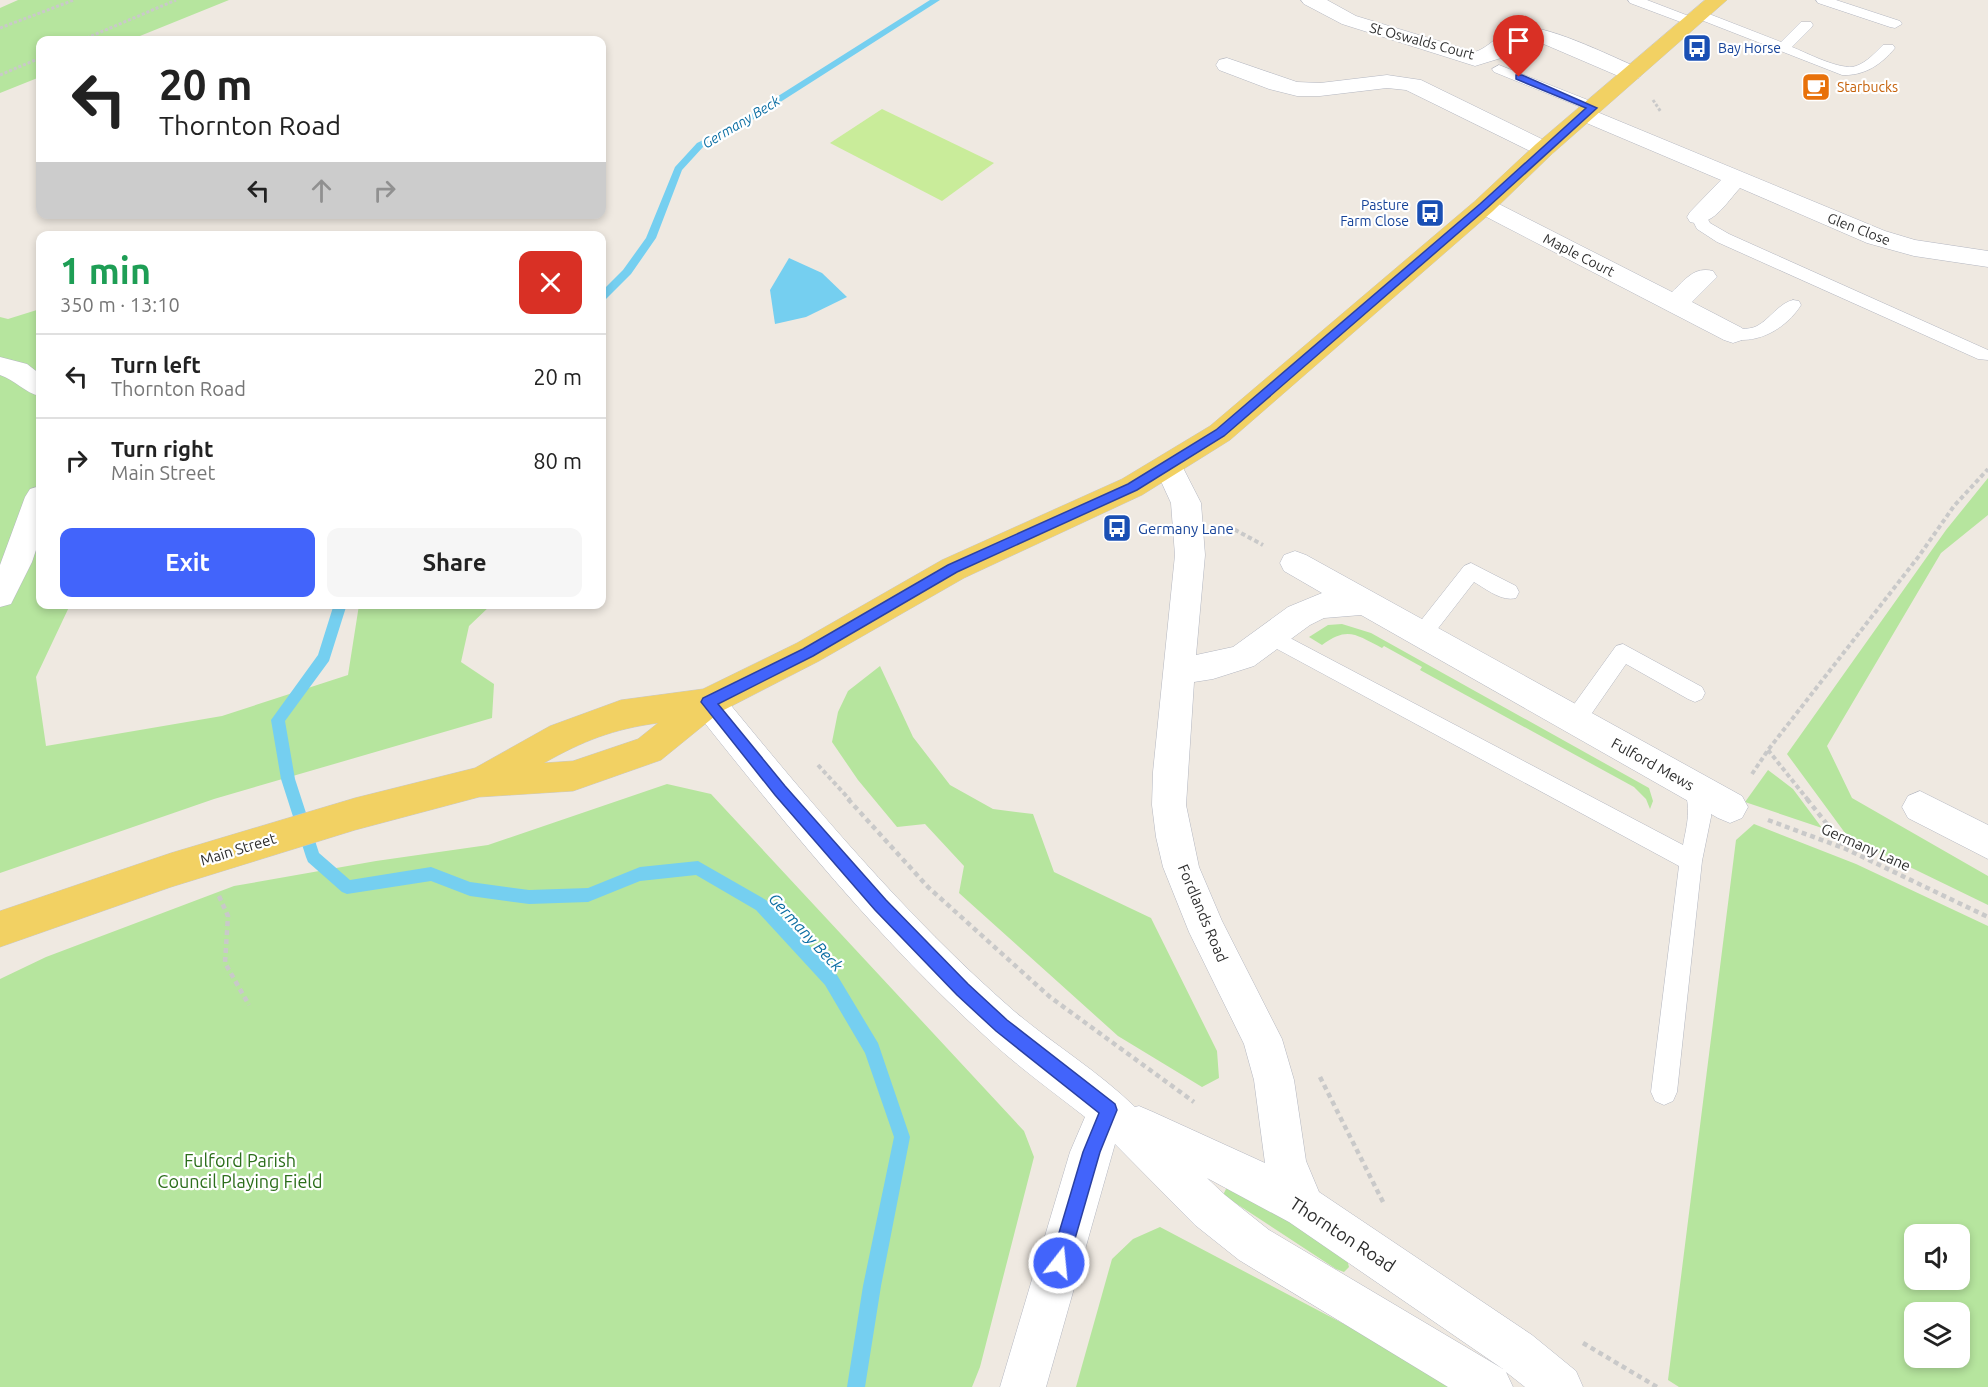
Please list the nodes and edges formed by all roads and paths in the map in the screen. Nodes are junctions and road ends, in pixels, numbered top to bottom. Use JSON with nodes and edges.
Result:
{"nodes":[{"id":1,"x":74,"y":0,"type":"edge"},
{"id":2,"x":176,"y":0,"type":"edge"},
{"id":3,"x":1311,"y":0,"type":"edge"},
{"id":4,"x":1635,"y":0,"type":"edge"},
{"id":5,"x":1717,"y":0,"type":"edge"},
{"id":6,"x":1823,"y":0,"type":"edge"},
{"id":7,"x":1695,"y":18,"type":"junction"},
{"id":8,"x":1895,"y":24,"type":"dead end"},
{"id":9,"x":1806,"y":25,"type":"dead end"},
{"id":10,"x":0,"y":28,"type":"edge"},
{"id":11,"x":91,"y":36,"type":"edge"},
{"id":12,"x":1783,"y":48,"type":"junction"},
{"id":13,"x":1888,"y":48,"type":"dead end"},
{"id":14,"x":36,"y":60,"type":"edge"},
{"id":15,"x":1498,"y":69,"type":"dead end"},
{"id":16,"x":1631,"y":73,"type":"junction"},
{"id":17,"x":0,"y":75,"type":"edge"},
{"id":18,"x":1207,"y":77,"type":"dead end"},
{"id":19,"x":1589,"y":111,"type":"junction"},
{"id":20,"x":1544,"y":149,"type":"junction"},
{"id":21,"x":1736,"y":178,"type":"junction"},
{"id":22,"x":1484,"y":206,"type":"junction"},
{"id":23,"x":1699,"y":217,"type":"joint"},
{"id":24,"x":1988,"y":259,"type":"edge"},
{"id":25,"x":1704,"y":277,"type":"dead end"},
{"id":26,"x":1675,"y":304,"type":"junction"},
{"id":27,"x":1793,"y":306,"type":"dead end"},
{"id":28,"x":1733,"y":334,"type":"joint"},
{"id":29,"x":1984,"y":355,"type":"dead end"},
{"id":30,"x":0,"y":366,"type":"edge"},
{"id":31,"x":36,"y":384,"type":"edge"},
{"id":32,"x":1168,"y":466,"type":"junction"},
{"id":33,"x":1988,"y":469,"type":"edge"},
{"id":34,"x":1186,"y":503,"type":"junction"},
{"id":35,"x":36,"y":508,"type":"edge"},
{"id":36,"x":1295,"y":563,"type":"joint"},
{"id":37,"x":1509,"y":592,"type":"dead end"},
{"id":38,"x":0,"y":595,"type":"edge"},
{"id":39,"x":1365,"y":602,"type":"junction"},
{"id":40,"x":1422,"y":634,"type":"junction"},
{"id":41,"x":1274,"y":637,"type":"junction"},
{"id":42,"x":1178,"y":671,"type":"junction"},
{"id":43,"x":1695,"y":693,"type":"dead end"},
{"id":44,"x":708,"y":702,"type":"junction"},
{"id":45,"x":1575,"y":720,"type":"junction"},
{"id":46,"x":1768,"y":750,"type":"junction"},
{"id":47,"x":818,"y":765,"type":"dead end"},
{"id":48,"x":1694,"y":787,"type":"junction"},
{"id":49,"x":1730,"y":807,"type":"junction"},
{"id":50,"x":1920,"y":807,"type":"dead end"},
{"id":51,"x":1988,"y":843,"type":"edge"},
{"id":52,"x":1846,"y":849,"type":"junction"},
{"id":53,"x":1691,"y":861,"type":"junction"},
{"id":54,"x":171,"y":870,"type":"junction"},
{"id":55,"x":1988,"y":917,"type":"edge"},
{"id":56,"x":0,"y":929,"type":"edge"},
{"id":57,"x":249,"y":1005,"type":"dead end"},
{"id":58,"x":1316,"y":1068,"type":"dead end"},
{"id":59,"x":1664,"y":1092,"type":"dead end"},
{"id":60,"x":1203,"y":1108,"type":"dead end"},
{"id":61,"x":1109,"y":1110,"type":"junction"},
{"id":62,"x":1304,"y":1207,"type":"junction"},
{"id":63,"x":1388,"y":1211,"type":"dead end"},
{"id":64,"x":1577,"y":1339,"type":"dead end"},
{"id":65,"x":1023,"y":1387,"type":"edge"},
{"id":66,"x":1490,"y":1387,"type":"edge"},
{"id":67,"x":1560,"y":1387,"type":"edge"},
{"id":68,"x":1657,"y":1387,"type":"edge"}],
"edges":[{"from":1,"to":10,"type":"path"},
{"from":2,"to":11,"type":"path"},
{"from":3,"to":16,"type":"street","name":"St Oswalds Court"},
{"from":4,"to":7,"type":"lane"},
{"from":5,"to":7,"type":"main road","name":"Main Street"},
{"from":6,"to":8,"type":"lane"},
{"from":7,"to":12,"type":"lane"},
{"from":7,"to":16,"type":"main road","name":"Main Street"},
{"from":9,"to":12,"type":"lane"},
{"from":12,"to":13,"type":"lane"},
{"from":14,"to":17,"type":"path"},
{"from":15,"to":19,"type":"lane"},
{"from":16,"to":19,"type":"main road","name":"Main Street"},
{"from":18,"to":20,"type":"street"},
{"from":19,"to":20,"type":"main road","name":"Main Street"},
{"from":19,"to":21,"type":"street","name":"Glen Close"},
{"from":20,"to":22,"type":"main road","name":"Main Street"},
{"from":21,"to":23,"type":"street"},
{"from":21,"to":24,"type":"street","name":"Glen Close"},
{"from":22,"to":26,"type":"street","name":"Maple Court"},
{"from":22,"to":32,"type":"main road","name":"Main Street"},
{"from":23,"to":29,"type":"lane"},
{"from":25,"to":26,"type":"street"},
{"from":26,"to":28,"type":"street","name":"Maple Court"},
{"from":27,"to":28,"type":"lane"},
{"from":30,"to":31,"type":"street"},
{"from":32,"to":34,"type":"street","name":"Fordlands Road"},
{"from":32,"to":44,"type":"main road","name":"Main Street"},
{"from":33,"to":46,"type":"path"},
{"from":34,"to":36,"type":"path"},
{"from":34,"to":42,"type":"street","name":"Fordlands Road"},
{"from":35,"to":38,"type":"street"},
{"from":36,"to":39,"type":"street","name":"Fulford Mews"},
{"from":37,"to":40,"type":"lane"},
{"from":39,"to":40,"type":"street","name":"Fulford Mews"},
{"from":39,"to":41,"type":"street"},
{"from":40,"to":45,"type":"street","name":"Fulford Mews"},
{"from":41,"to":42,"type":"street"},
{"from":41,"to":53,"type":"lane"},
{"from":42,"to":62,"type":"street","name":"Fordlands Road"},
{"from":43,"to":45,"type":"lane"},
{"from":44,"to":54,"type":"main road","name":"Main Street"},
{"from":44,"to":61,"type":"street","name":"Thornton Road"},
{"from":45,"to":48,"type":"street","name":"Fulford Mews"},
{"from":46,"to":49,"type":"path"},
{"from":46,"to":52,"type":"path"},
{"from":47,"to":60,"type":"path"},
{"from":48,"to":49,"type":"street","name":"Fulford Mews"},
{"from":48,"to":53,"type":"lane"},
{"from":49,"to":52,"type":"path","name":"Germany Lane"},
{"from":50,"to":51,"type":"street"},
{"from":52,"to":55,"type":"path","name":"Germany Lane"},
{"from":53,"to":59,"type":"lane"},
{"from":54,"to":56,"type":"main road","name":"Main Street"},
{"from":54,"to":57,"type":"path"},
{"from":58,"to":63,"type":"path"},
{"from":61,"to":62,"type":"street","name":"Thornton Road"},
{"from":61,"to":65,"type":"street"},
{"from":61,"to":66,"type":"street","name":"Thornton Road"},
{"from":62,"to":67,"type":"street","name":"Thornton Road"},
{"from":64,"to":68,"type":"path"}]}
